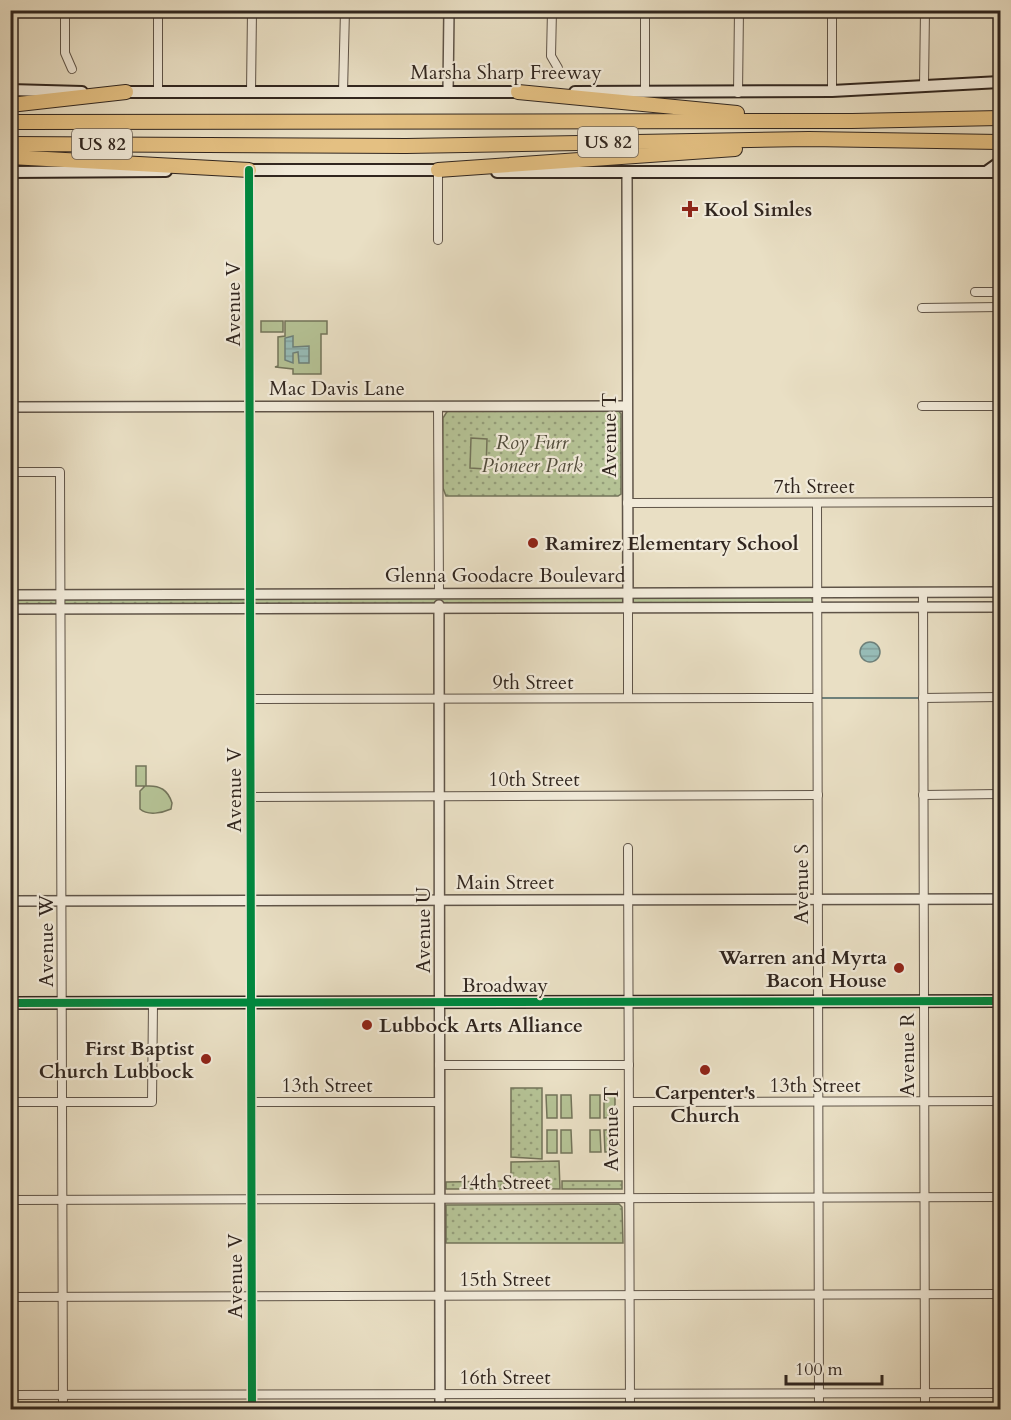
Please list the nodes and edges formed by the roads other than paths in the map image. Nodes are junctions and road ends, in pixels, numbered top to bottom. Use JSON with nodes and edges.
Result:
{"nodes":[{"id":1,"x":65,"y":10,"type":"edge"},
{"id":2,"x":158,"y":10,"type":"edge"},
{"id":3,"x":252,"y":10,"type":"edge"},
{"id":4,"x":345,"y":10,"type":"edge"},
{"id":5,"x":448,"y":10,"type":"edge"},
{"id":6,"x":552,"y":10,"type":"edge"},
{"id":7,"x":645,"y":10,"type":"edge"},
{"id":8,"x":739,"y":10,"type":"edge"},
{"id":9,"x":832,"y":10,"type":"edge"},
{"id":10,"x":925,"y":10,"type":"edge"},
{"id":11,"x":558,"y":68,"type":"dead end"},
{"id":12,"x":72,"y":69,"type":"dead end"},
{"id":13,"x":999,"y":83,"type":"edge"},
{"id":14,"x":924,"y":85,"type":"junction"},
{"id":15,"x":10,"y":90,"type":"edge"},
{"id":16,"x":832,"y":91,"type":"junction"},
{"id":17,"x":126,"y":92,"type":"junction"},
{"id":18,"x":158,"y":92,"type":"junction"},
{"id":19,"x":251,"y":92,"type":"junction"},
{"id":20,"x":343,"y":92,"type":"junction"},
{"id":21,"x":448,"y":92,"type":"junction"},
{"id":22,"x":518,"y":92,"type":"junction"},
{"id":23,"x":645,"y":92,"type":"junction"},
{"id":24,"x":738,"y":93,"type":"junction"},
{"id":25,"x":10,"y":105,"type":"edge"},
{"id":26,"x":996,"y":118,"type":"edge"},
{"id":27,"x":817,"y":121,"type":"junction"},
{"id":28,"x":10,"y":122,"type":"edge"},
{"id":29,"x":809,"y":139,"type":"junction"},
{"id":30,"x":1000,"y":142,"type":"edge"},
{"id":31,"x":10,"y":144,"type":"edge"},
{"id":32,"x":986,"y":144,"type":"junction"},
{"id":33,"x":1000,"y":147,"type":"edge"},
{"id":34,"x":10,"y":157,"type":"edge"},
{"id":35,"x":1000,"y":162,"type":"edge"},
{"id":36,"x":249,"y":170,"type":"junction"},
{"id":37,"x":438,"y":170,"type":"junction"},
{"id":38,"x":10,"y":172,"type":"edge"},
{"id":39,"x":627,"y":172,"type":"junction"},
{"id":40,"x":985,"y":172,"type":"junction"},
{"id":41,"x":1000,"y":172,"type":"edge"},
{"id":42,"x":438,"y":240,"type":"dead end"},
{"id":43,"x":975,"y":292,"type":"dead end"},
{"id":44,"x":1000,"y":292,"type":"edge"},
{"id":45,"x":922,"y":308,"type":"dead end"},
{"id":46,"x":1000,"y":308,"type":"edge"},
{"id":47,"x":922,"y":405,"type":"dead end"},
{"id":48,"x":249,"y":406,"type":"junction"},
{"id":49,"x":438,"y":406,"type":"junction"},
{"id":50,"x":627,"y":406,"type":"junction"},
{"id":51,"x":1000,"y":406,"type":"edge"},
{"id":52,"x":10,"y":407,"type":"edge"},
{"id":53,"x":10,"y":472,"type":"edge"},
{"id":54,"x":817,"y":502,"type":"junction"},
{"id":55,"x":1000,"y":502,"type":"edge"},
{"id":56,"x":627,"y":503,"type":"junction"},
{"id":57,"x":817,"y":592,"type":"junction"},
{"id":58,"x":923,"y":592,"type":"junction"},
{"id":59,"x":1000,"y":592,"type":"edge"},
{"id":60,"x":439,"y":593,"type":"junction"},
{"id":61,"x":628,"y":593,"type":"junction"},
{"id":62,"x":250,"y":594,"type":"junction"},
{"id":63,"x":10,"y":595,"type":"edge"},
{"id":64,"x":61,"y":595,"type":"junction"},
{"id":65,"x":923,"y":607,"type":"junction"},
{"id":66,"x":1000,"y":607,"type":"edge"},
{"id":67,"x":439,"y":608,"type":"junction"},
{"id":68,"x":628,"y":608,"type":"junction"},
{"id":69,"x":817,"y":608,"type":"junction"},
{"id":70,"x":10,"y":609,"type":"edge"},
{"id":71,"x":61,"y":609,"type":"junction"},
{"id":72,"x":250,"y":609,"type":"junction"},
{"id":73,"x":1000,"y":697,"type":"edge"},
{"id":74,"x":628,"y":698,"type":"junction"},
{"id":75,"x":817,"y":698,"type":"junction"},
{"id":76,"x":923,"y":698,"type":"junction"},
{"id":77,"x":250,"y":699,"type":"junction"},
{"id":78,"x":439,"y":699,"type":"junction"},
{"id":79,"x":1000,"y":794,"type":"edge"},
{"id":80,"x":818,"y":795,"type":"junction"},
{"id":81,"x":923,"y":795,"type":"junction"},
{"id":82,"x":439,"y":796,"type":"junction"},
{"id":83,"x":250,"y":797,"type":"junction"},
{"id":84,"x":628,"y":848,"type":"dead end"},
{"id":85,"x":923,"y":899,"type":"junction"},
{"id":86,"x":1000,"y":899,"type":"edge"},
{"id":87,"x":439,"y":900,"type":"junction"},
{"id":88,"x":628,"y":900,"type":"junction"},
{"id":89,"x":818,"y":900,"type":"junction"},
{"id":90,"x":62,"y":901,"type":"junction"},
{"id":91,"x":251,"y":901,"type":"junction"},
{"id":92,"x":10,"y":902,"type":"edge"},
{"id":93,"x":818,"y":1001,"type":"junction"},
{"id":94,"x":923,"y":1001,"type":"junction"},
{"id":95,"x":1000,"y":1001,"type":"edge"},
{"id":96,"x":251,"y":1002,"type":"junction"},
{"id":97,"x":439,"y":1002,"type":"junction"},
{"id":98,"x":629,"y":1002,"type":"junction"},
{"id":99,"x":10,"y":1003,"type":"edge"},
{"id":100,"x":62,"y":1003,"type":"junction"},
{"id":101,"x":153,"y":1003,"type":"junction"},
{"id":102,"x":440,"y":1065,"type":"junction"},
{"id":103,"x":629,"y":1065,"type":"junction"},
{"id":104,"x":818,"y":1101,"type":"junction"},
{"id":105,"x":924,"y":1101,"type":"junction"},
{"id":106,"x":1000,"y":1101,"type":"edge"},
{"id":107,"x":10,"y":1102,"type":"edge"},
{"id":108,"x":62,"y":1102,"type":"junction"},
{"id":109,"x":251,"y":1102,"type":"junction"},
{"id":110,"x":440,"y":1102,"type":"junction"},
{"id":111,"x":629,"y":1102,"type":"junction"},
{"id":112,"x":1000,"y":1197,"type":"edge"},
{"id":113,"x":629,"y":1198,"type":"junction"},
{"id":114,"x":819,"y":1198,"type":"junction"},
{"id":115,"x":924,"y":1198,"type":"junction"},
{"id":116,"x":62,"y":1199,"type":"junction"},
{"id":117,"x":251,"y":1199,"type":"junction"},
{"id":118,"x":440,"y":1199,"type":"junction"},
{"id":119,"x":10,"y":1200,"type":"edge"},
{"id":120,"x":924,"y":1294,"type":"junction"},
{"id":121,"x":1000,"y":1294,"type":"edge"},
{"id":122,"x":630,"y":1295,"type":"junction"},
{"id":123,"x":819,"y":1295,"type":"junction"},
{"id":124,"x":252,"y":1296,"type":"junction"},
{"id":125,"x":440,"y":1296,"type":"junction"},
{"id":126,"x":10,"y":1297,"type":"edge"},
{"id":127,"x":63,"y":1297,"type":"junction"},
{"id":128,"x":819,"y":1393,"type":"junction"},
{"id":129,"x":925,"y":1393,"type":"junction"},
{"id":130,"x":1000,"y":1393,"type":"edge"},
{"id":131,"x":252,"y":1394,"type":"junction"},
{"id":132,"x":440,"y":1394,"type":"junction"},
{"id":133,"x":630,"y":1394,"type":"junction"},
{"id":134,"x":10,"y":1395,"type":"edge"},
{"id":135,"x":63,"y":1395,"type":"junction"},
{"id":136,"x":63,"y":1410,"type":"edge"},
{"id":137,"x":252,"y":1410,"type":"edge"},
{"id":138,"x":440,"y":1410,"type":"edge"},
{"id":139,"x":630,"y":1410,"type":"edge"},
{"id":140,"x":819,"y":1410,"type":"edge"},
{"id":141,"x":925,"y":1410,"type":"edge"}],
"edges":[{"from":1,"to":12,"type":"street"},
{"from":2,"to":18,"type":"street"},
{"from":3,"to":19,"type":"street"},
{"from":4,"to":20,"type":"street"},
{"from":5,"to":21,"type":"street"},
{"from":6,"to":11,"type":"street"},
{"from":7,"to":23,"type":"street"},
{"from":8,"to":24,"type":"street"},
{"from":9,"to":16,"type":"street"},
{"from":10,"to":14,"type":"street"},
{"from":13,"to":14,"type":"main road","name":"Marsha Sharp Freeway"},
{"from":14,"to":16,"type":"main road","name":"Marsha Sharp Freeway"},
{"from":15,"to":17,"type":"main road","name":"Marsha Sharp Freeway"},
{"from":16,"to":24,"type":"main road","name":"Marsha Sharp Freeway"},
{"from":17,"to":18,"type":"main road","name":"Marsha Sharp Freeway"},
{"from":17,"to":25,"type":"highway"},
{"from":18,"to":19,"type":"main road","name":"Marsha Sharp Freeway"},
{"from":19,"to":20,"type":"main road","name":"Marsha Sharp Freeway"},
{"from":20,"to":21,"type":"main road","name":"Marsha Sharp Freeway"},
{"from":21,"to":22,"type":"main road","name":"Marsha Sharp Freeway"},
{"from":22,"to":23,"type":"main road","name":"Marsha Sharp Freeway"},
{"from":22,"to":27,"type":"highway"},
{"from":23,"to":24,"type":"main road","name":"Marsha Sharp Freeway"},
{"from":26,"to":27,"type":"highway","number":"US 82"},
{"from":27,"to":28,"type":"highway","number":"US 82"},
{"from":29,"to":31,"type":"highway","number":"US 82"},
{"from":29,"to":32,"type":"highway","number":"US 82"},
{"from":29,"to":37,"type":"highway"},
{"from":30,"to":32,"type":"highway"},
{"from":32,"to":33,"type":"highway"},
{"from":34,"to":36,"type":"highway"},
{"from":35,"to":40,"type":"main road"},
{"from":36,"to":37,"type":"main road"},
{"from":36,"to":38,"type":"main road"},
{"from":36,"to":48,"type":"street","name":"Avenue V"},
{"from":37,"to":39,"type":"main road"},
{"from":37,"to":42,"type":"street"},
{"from":39,"to":40,"type":"main road"},
{"from":39,"to":50,"type":"street","name":"Avenue T"},
{"from":40,"to":41,"type":"main road"},
{"from":43,"to":44,"type":"street"},
{"from":45,"to":46,"type":"street"},
{"from":47,"to":51,"type":"street"},
{"from":48,"to":49,"type":"street","name":"Mac Davis Lane"},
{"from":48,"to":52,"type":"street","name":"Mac Davis Lane"},
{"from":48,"to":62,"type":"street","name":"Avenue V"},
{"from":49,"to":50,"type":"street","name":"Mac Davis Lane"},
{"from":49,"to":60,"type":"street","name":"Avenue U"},
{"from":50,"to":56,"type":"street","name":"Avenue T"},
{"from":53,"to":64,"type":"street","name":"Avenue W"},
{"from":54,"to":55,"type":"street","name":"7th Street"},
{"from":54,"to":56,"type":"street","name":"7th Street"},
{"from":54,"to":57,"type":"street","name":"Avenue S"},
{"from":56,"to":61,"type":"street","name":"Avenue T"},
{"from":57,"to":58,"type":"street","name":"Glenna Goodacre Boulevard"},
{"from":57,"to":61,"type":"street","name":"Glenna Goodacre Boulevard"},
{"from":57,"to":69,"type":"street","name":"Avenue S"},
{"from":58,"to":59,"type":"street","name":"Glenna Goodacre Boulevard"},
{"from":58,"to":65,"type":"street","name":"Avenue R"},
{"from":60,"to":61,"type":"street","name":"Glenna Goodacre Boulevard"},
{"from":60,"to":62,"type":"street","name":"Glenna Goodacre Boulevard"},
{"from":60,"to":67,"type":"street","name":"Avenue U"},
{"from":61,"to":68,"type":"street","name":"Avenue T"},
{"from":62,"to":64,"type":"street","name":"Glenna Goodacre Boulevard"},
{"from":62,"to":72,"type":"street","name":"Avenue V"},
{"from":63,"to":64,"type":"street","name":"Glenna Goodacre Boulevard"},
{"from":64,"to":71,"type":"street","name":"Avenue W"},
{"from":65,"to":66,"type":"street","name":"Glenna Goodacre Boulevard"},
{"from":65,"to":69,"type":"street","name":"Glenna Goodacre Boulevard"},
{"from":65,"to":76,"type":"street","name":"Avenue R"},
{"from":67,"to":68,"type":"street","name":"Glenna Goodacre Boulevard"},
{"from":67,"to":72,"type":"street","name":"Glenna Goodacre Boulevard"},
{"from":67,"to":78,"type":"street","name":"Avenue U"},
{"from":68,"to":69,"type":"street","name":"Glenna Goodacre Boulevard"},
{"from":68,"to":74,"type":"street","name":"Avenue T"},
{"from":69,"to":75,"type":"street","name":"Avenue S"},
{"from":70,"to":71,"type":"street","name":"Glenna Goodacre Boulevard"},
{"from":71,"to":72,"type":"street","name":"Glenna Goodacre Boulevard"},
{"from":71,"to":90,"type":"street","name":"Avenue W"},
{"from":72,"to":77,"type":"street","name":"Avenue V"},
{"from":73,"to":76,"type":"street"},
{"from":74,"to":75,"type":"street","name":"9th Street"},
{"from":74,"to":78,"type":"street","name":"9th Street"},
{"from":75,"to":80,"type":"street","name":"Avenue S"},
{"from":76,"to":81,"type":"street","name":"Avenue R"},
{"from":77,"to":78,"type":"street","name":"9th Street"},
{"from":77,"to":83,"type":"street","name":"Avenue V"},
{"from":78,"to":82,"type":"street","name":"Avenue U"},
{"from":79,"to":81,"type":"street"},
{"from":80,"to":82,"type":"street","name":"10th Street"},
{"from":80,"to":89,"type":"street","name":"Avenue S"},
{"from":81,"to":85,"type":"street","name":"Avenue R"},
{"from":82,"to":83,"type":"street","name":"10th Street"},
{"from":82,"to":87,"type":"street","name":"Avenue U"},
{"from":83,"to":91,"type":"street","name":"Avenue V"},
{"from":84,"to":88,"type":"street","name":"Avenue T"},
{"from":85,"to":86,"type":"street","name":"Main Street"},
{"from":85,"to":89,"type":"street","name":"Main Street"},
{"from":85,"to":94,"type":"street","name":"Avenue R"},
{"from":87,"to":88,"type":"street","name":"Main Street"},
{"from":87,"to":91,"type":"street","name":"Main Street"},
{"from":87,"to":97,"type":"street","name":"Avenue U"},
{"from":88,"to":89,"type":"street","name":"Main Street"},
{"from":88,"to":98,"type":"street","name":"Avenue T"},
{"from":89,"to":93,"type":"street","name":"Avenue S"},
{"from":90,"to":91,"type":"street","name":"Main Street"},
{"from":90,"to":92,"type":"street","name":"Main Street"},
{"from":90,"to":100,"type":"street","name":"Avenue W"},
{"from":91,"to":96,"type":"street","name":"Avenue V"},
{"from":93,"to":94,"type":"main road","name":"Broadway"},
{"from":93,"to":98,"type":"main road","name":"Broadway"},
{"from":93,"to":104,"type":"street","name":"Avenue S"},
{"from":94,"to":95,"type":"main road","name":"Broadway"},
{"from":94,"to":105,"type":"street","name":"Avenue R"},
{"from":96,"to":97,"type":"main road","name":"Broadway"},
{"from":96,"to":101,"type":"main road","name":"Broadway"},
{"from":96,"to":109,"type":"street","name":"Avenue V"},
{"from":97,"to":98,"type":"main road","name":"Broadway"},
{"from":97,"to":102,"type":"street","name":"Avenue U"},
{"from":98,"to":103,"type":"street","name":"Avenue T"},
{"from":99,"to":100,"type":"main road","name":"Broadway"},
{"from":100,"to":101,"type":"main road","name":"Broadway"},
{"from":100,"to":108,"type":"street","name":"Avenue W"},
{"from":101,"to":108,"type":"street"},
{"from":102,"to":103,"type":"street"},
{"from":102,"to":110,"type":"street","name":"Avenue U"},
{"from":103,"to":111,"type":"street","name":"Avenue T"},
{"from":104,"to":105,"type":"street","name":"13th Street"},
{"from":104,"to":111,"type":"street","name":"13th Street"},
{"from":104,"to":114,"type":"street","name":"Avenue S"},
{"from":105,"to":106,"type":"street","name":"13th Street"},
{"from":105,"to":115,"type":"street","name":"Avenue R"},
{"from":107,"to":108,"type":"street"},
{"from":108,"to":116,"type":"street","name":"Avenue W"},
{"from":109,"to":110,"type":"street","name":"13th Street"},
{"from":109,"to":117,"type":"street","name":"Avenue V"},
{"from":110,"to":118,"type":"street","name":"Avenue U"},
{"from":111,"to":113,"type":"street","name":"Avenue T"},
{"from":112,"to":115,"type":"street","name":"14th Street"},
{"from":113,"to":114,"type":"street","name":"14th Street"},
{"from":113,"to":118,"type":"street","name":"14th Street"},
{"from":113,"to":122,"type":"street","name":"Avenue T"},
{"from":114,"to":115,"type":"street","name":"14th Street"},
{"from":114,"to":123,"type":"street","name":"Avenue S"},
{"from":115,"to":120,"type":"street","name":"Avenue R"},
{"from":116,"to":117,"type":"street","name":"14th Street"},
{"from":116,"to":119,"type":"street","name":"14th Street"},
{"from":116,"to":127,"type":"street","name":"Avenue W"},
{"from":117,"to":118,"type":"street","name":"14th Street"},
{"from":117,"to":124,"type":"street","name":"Avenue V"},
{"from":118,"to":125,"type":"street","name":"Avenue U"},
{"from":120,"to":121,"type":"street","name":"15th Street"},
{"from":120,"to":123,"type":"street","name":"15th Street"},
{"from":120,"to":129,"type":"street","name":"Avenue R"},
{"from":122,"to":123,"type":"street","name":"15th Street"},
{"from":122,"to":125,"type":"street","name":"15th Street"},
{"from":122,"to":133,"type":"street","name":"Avenue T"},
{"from":123,"to":128,"type":"street","name":"Avenue S"},
{"from":124,"to":125,"type":"street","name":"15th Street"},
{"from":124,"to":127,"type":"street","name":"15th Street"},
{"from":124,"to":131,"type":"street","name":"Avenue V"},
{"from":125,"to":132,"type":"street","name":"Avenue U"},
{"from":126,"to":127,"type":"street","name":"15th Street"},
{"from":127,"to":135,"type":"street","name":"Avenue W"},
{"from":128,"to":129,"type":"street","name":"16th Street"},
{"from":128,"to":133,"type":"street","name":"16th Street"},
{"from":128,"to":140,"type":"street","name":"Avenue S"},
{"from":129,"to":130,"type":"street","name":"16th Street"},
{"from":129,"to":141,"type":"street","name":"Avenue R"},
{"from":131,"to":132,"type":"street","name":"16th Street"},
{"from":131,"to":135,"type":"street","name":"16th Street"},
{"from":131,"to":137,"type":"street","name":"Avenue V"},
{"from":132,"to":133,"type":"street","name":"16th Street"},
{"from":132,"to":138,"type":"street","name":"Avenue U"},
{"from":133,"to":139,"type":"street","name":"Avenue T"},
{"from":134,"to":135,"type":"street","name":"16th Street"},
{"from":135,"to":136,"type":"street","name":"Avenue W"}]}
